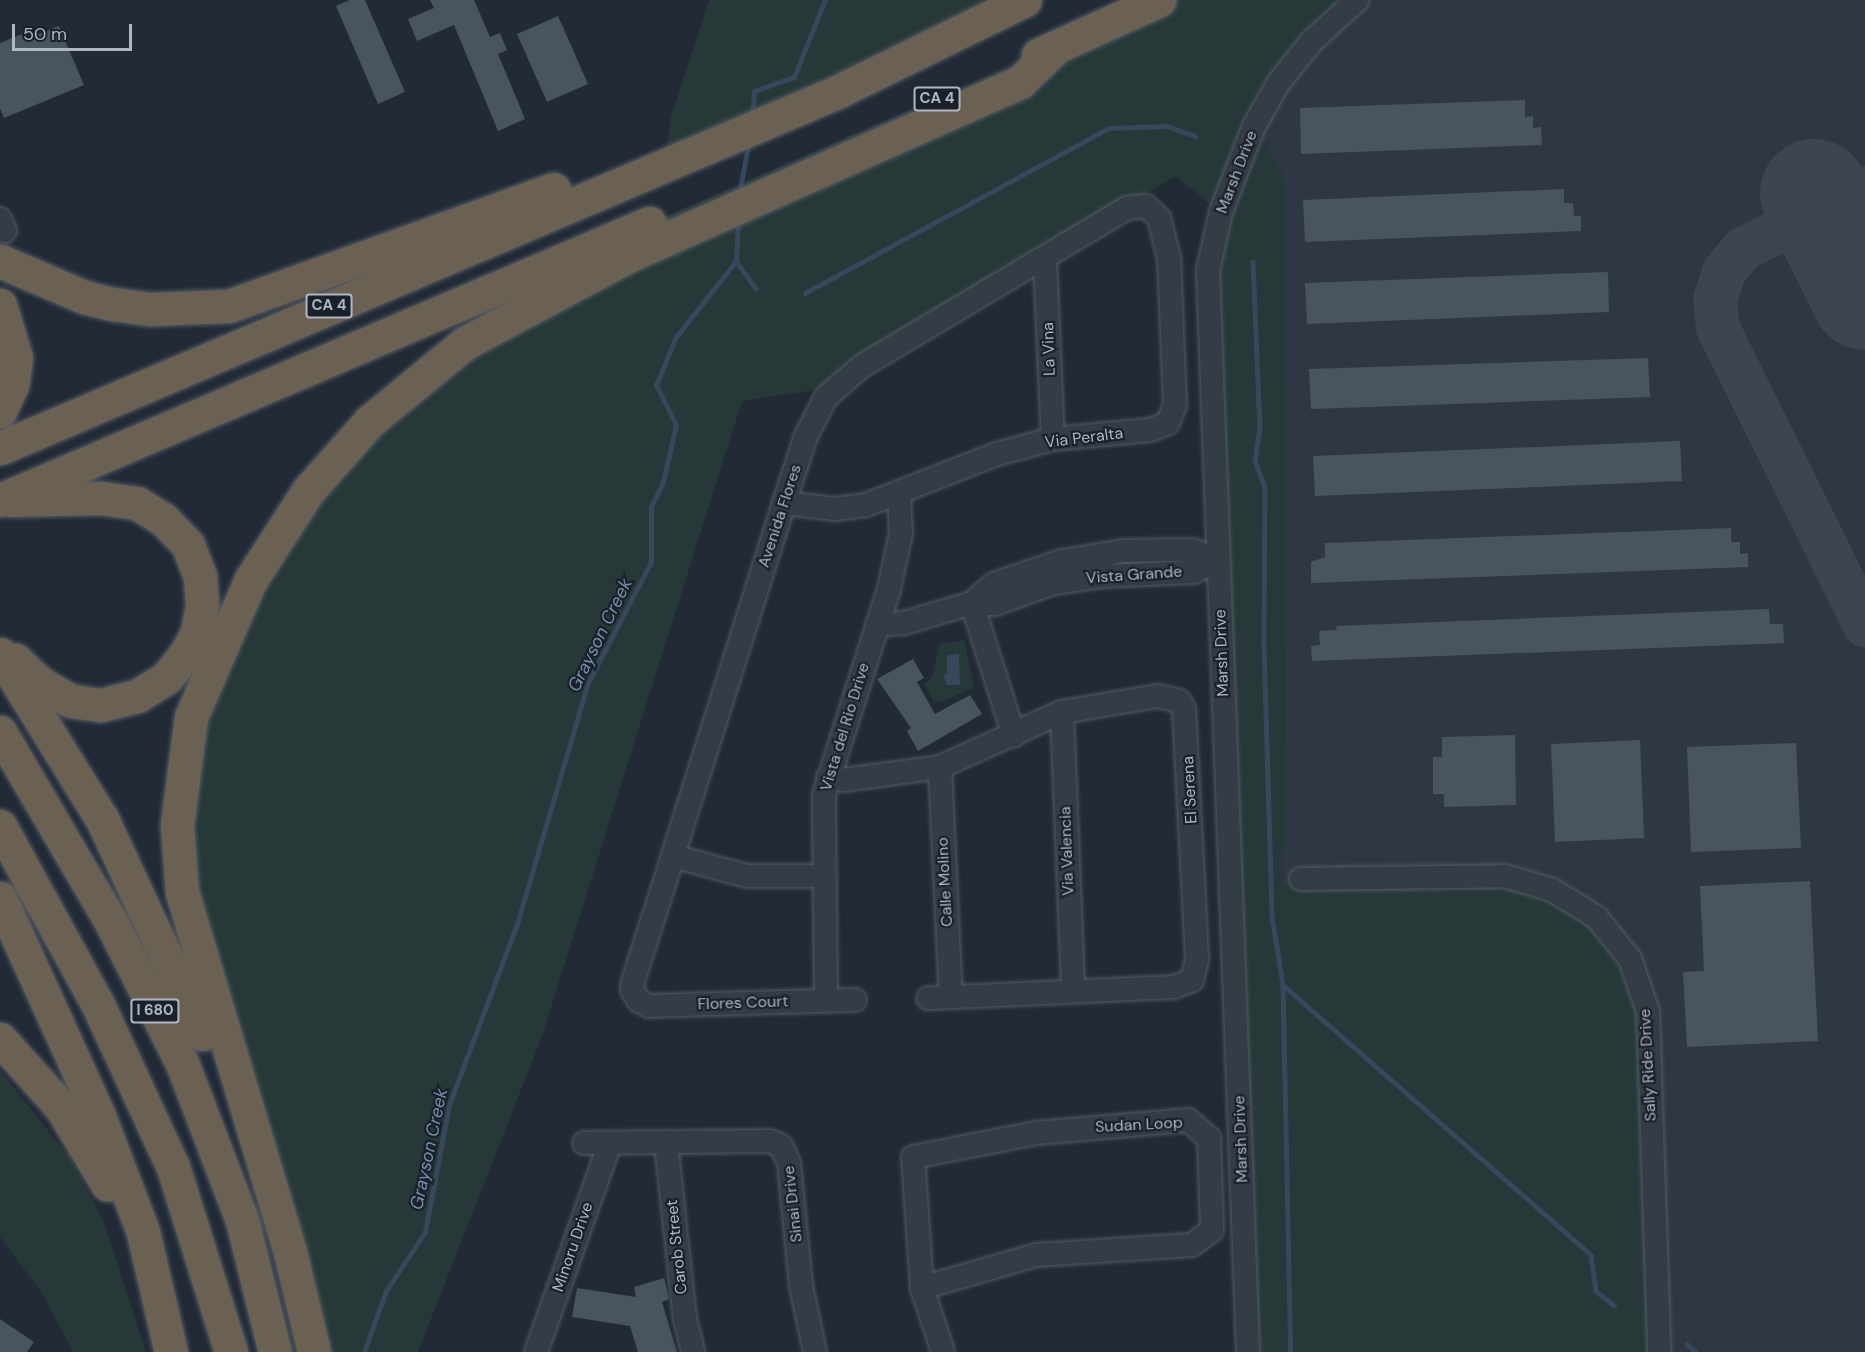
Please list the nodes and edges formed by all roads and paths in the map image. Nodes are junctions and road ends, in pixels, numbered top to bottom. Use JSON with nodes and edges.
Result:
{"nodes":[{"id":1,"x":1025,"y":0,"type":"edge"},
{"id":2,"x":1159,"y":0,"type":"edge"},
{"id":3,"x":1357,"y":0,"type":"edge"},
{"id":4,"x":661,"y":161,"type":"junction"},
{"id":5,"x":1146,"y":206,"type":"joint"},
{"id":6,"x":2,"y":237,"type":"edge"},
{"id":7,"x":636,"y":241,"type":"junction"},
{"id":8,"x":1045,"y":259,"type":"junction"},
{"id":9,"x":0,"y":305,"type":"edge"},
{"id":10,"x":0,"y":411,"type":"edge"},
{"id":11,"x":1053,"y":439,"type":"junction"},
{"id":12,"x":0,"y":448,"type":"edge"},
{"id":13,"x":899,"y":496,"type":"junction"},
{"id":14,"x":0,"y":500,"type":"edge"},
{"id":15,"x":784,"y":503,"type":"junction"},
{"id":16,"x":1218,"y":560,"type":"junction"},
{"id":17,"x":972,"y":603,"type":"junction"},
{"id":18,"x":877,"y":625,"type":"junction"},
{"id":19,"x":0,"y":646,"type":"edge"},
{"id":20,"x":0,"y":654,"type":"edge"},
{"id":21,"x":1062,"y":712,"type":"junction"},
{"id":22,"x":0,"y":732,"type":"edge"},
{"id":23,"x":1014,"y":736,"type":"junction"},
{"id":24,"x":940,"y":767,"type":"junction"},
{"id":25,"x":828,"y":777,"type":"junction"},
{"id":26,"x":0,"y":826,"type":"edge"},
{"id":27,"x":673,"y":856,"type":"junction"},
{"id":28,"x":823,"y":876,"type":"junction"},
{"id":29,"x":1301,"y":879,"type":"dead end"},
{"id":30,"x":0,"y":898,"type":"edge"},
{"id":31,"x":1073,"y":990,"type":"junction"},
{"id":32,"x":635,"y":996,"type":"joint"},
{"id":33,"x":940,"y":997,"type":"joint"},
{"id":34,"x":826,"y":1000,"type":"junction"},
{"id":35,"x":855,"y":1000,"type":"dead end"},
{"id":36,"x":0,"y":1039,"type":"edge"},
{"id":37,"x":666,"y":1142,"type":"junction"},
{"id":38,"x":584,"y":1143,"type":"dead end"},
{"id":39,"x":610,"y":1143,"type":"junction"},
{"id":40,"x":290,"y":1252,"type":"junction"},
{"id":41,"x":922,"y":1288,"type":"junction"},
{"id":42,"x":168,"y":1340,"type":"edge"},
{"id":43,"x":538,"y":1351,"type":"edge"},
{"id":44,"x":231,"y":1352,"type":"edge"},
{"id":45,"x":275,"y":1352,"type":"edge"},
{"id":46,"x":314,"y":1352,"type":"edge"},
{"id":47,"x":693,"y":1352,"type":"edge"},
{"id":48,"x":815,"y":1352,"type":"edge"},
{"id":49,"x":943,"y":1352,"type":"edge"},
{"id":50,"x":1248,"y":1352,"type":"edge"},
{"id":51,"x":1659,"y":1352,"type":"edge"}],
"edges":[{"from":1,"to":4,"type":"highway"},
{"from":2,"to":7,"type":"highway"},
{"from":3,"to":16,"type":"street","name":"Marsh Drive"},
{"from":4,"to":6,"type":"highway"},
{"from":4,"to":12,"type":"highway","number":"CA 4"},
{"from":5,"to":8,"type":"street","name":"Avenida Flores"},
{"from":5,"to":11,"type":"street","name":"Via Peralta"},
{"from":7,"to":14,"type":"highway"},
{"from":7,"to":40,"type":"highway"},
{"from":8,"to":11,"type":"street","name":"La Vina"},
{"from":8,"to":15,"type":"street","name":"Avenida Flores"},
{"from":9,"to":10,"type":"highway"},
{"from":11,"to":13,"type":"street","name":"Via Peralta"},
{"from":13,"to":15,"type":"street","name":"Via Peralta"},
{"from":13,"to":18,"type":"street","name":"Vista del Rio Drive"},
{"from":14,"to":19,"type":"highway"},
{"from":15,"to":27,"type":"street","name":"Avenida Flores"},
{"from":16,"to":17,"type":"street","name":"Vista Grande"},
{"from":16,"to":50,"type":"street","name":"Marsh Drive"},
{"from":17,"to":18,"type":"street","name":"Vista Grande"},
{"from":17,"to":23,"type":"street"},
{"from":18,"to":25,"type":"street","name":"Vista del Rio Drive"},
{"from":20,"to":40,"type":"highway"},
{"from":21,"to":23,"type":"street","name":"El Serena"},
{"from":21,"to":31,"type":"street","name":"Via Valencia"},
{"from":21,"to":31,"type":"street","name":"El Serena"},
{"from":22,"to":45,"type":"highway","number":"I 680"},
{"from":23,"to":24,"type":"street","name":"El Serena"},
{"from":24,"to":25,"type":"street","name":"El Serena"},
{"from":24,"to":33,"type":"street","name":"Calle Molino"},
{"from":25,"to":28,"type":"street","name":"Vista del Rio Drive"},
{"from":26,"to":44,"type":"highway","number":"I 680"},
{"from":27,"to":28,"type":"street"},
{"from":27,"to":32,"type":"street","name":"Avenida Flores"},
{"from":28,"to":34,"type":"street","name":"Vista del Rio Drive"},
{"from":29,"to":51,"type":"street","name":"Sally Ride Drive"},
{"from":30,"to":42,"type":"highway"},
{"from":31,"to":33,"type":"street","name":"El Serena"},
{"from":32,"to":34,"type":"street","name":"Flores Court"},
{"from":34,"to":35,"type":"street","name":"Flores Court"},
{"from":36,"to":42,"type":"highway"},
{"from":37,"to":39,"type":"street","name":"Sinai Drive"},
{"from":37,"to":47,"type":"street","name":"Carob Street"},
{"from":37,"to":48,"type":"street","name":"Sinai Drive"},
{"from":38,"to":39,"type":"street","name":"Sinai Drive"},
{"from":39,"to":43,"type":"street","name":"Minoru Drive"},
{"from":40,"to":46,"type":"highway"},
{"from":41,"to":41,"type":"street","name":"Sudan Loop"},
{"from":41,"to":49,"type":"street","name":"Sudan Loop"}]}
